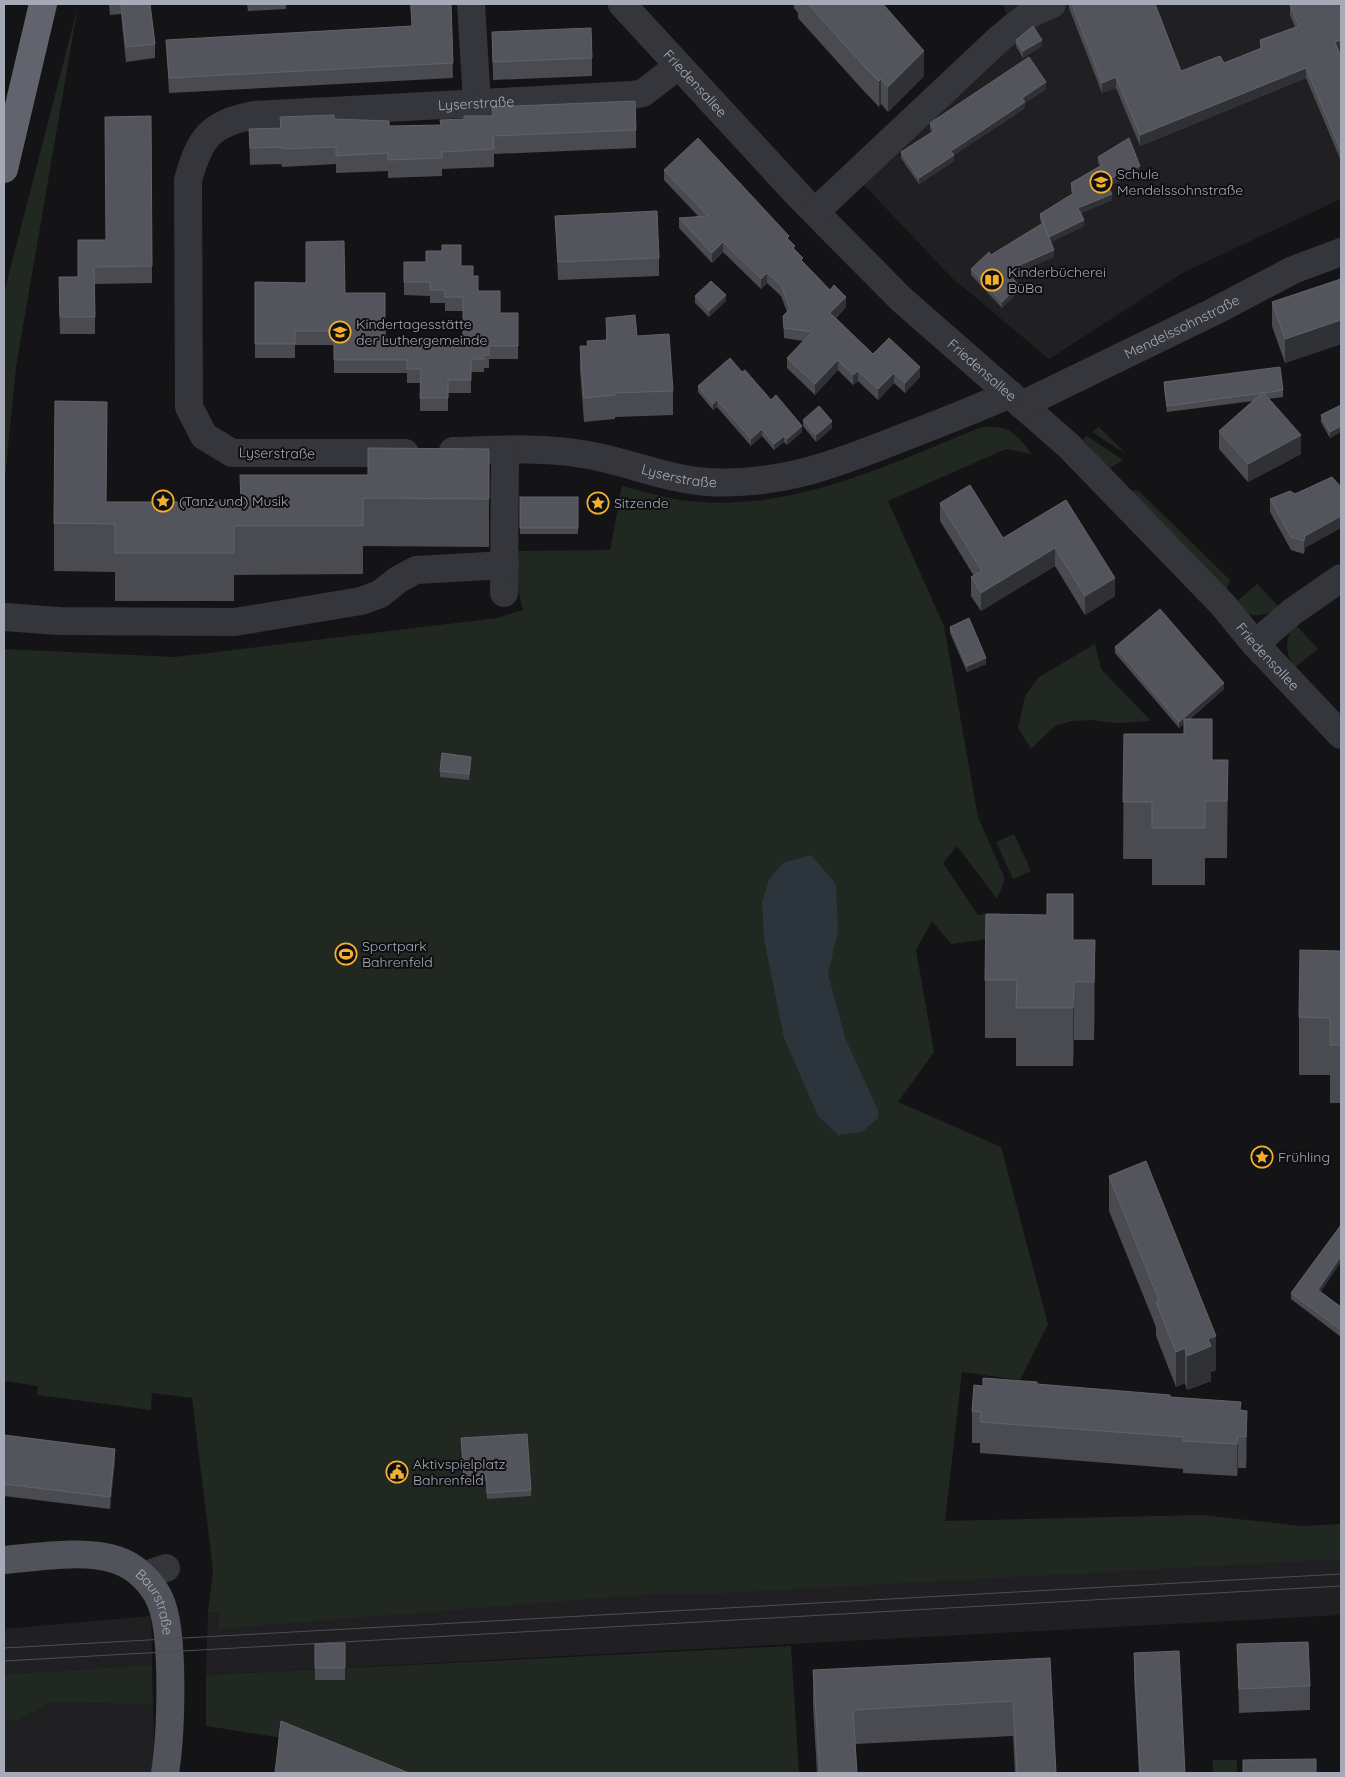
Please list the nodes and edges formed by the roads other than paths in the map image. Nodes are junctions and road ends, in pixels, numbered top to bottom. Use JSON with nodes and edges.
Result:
{"nodes":[{"id":1,"x":43,"y":4,"type":"edge"},
{"id":2,"x":471,"y":4,"type":"edge"},
{"id":3,"x":622,"y":4,"type":"edge"},
{"id":4,"x":1052,"y":4,"type":"edge"},
{"id":5,"x":678,"y":66,"type":"junction"},
{"id":6,"x":477,"y":103,"type":"junction"},
{"id":7,"x":4,"y":169,"type":"edge"},
{"id":8,"x":815,"y":212,"type":"junction"},
{"id":9,"x":1341,"y":252,"type":"edge"},
{"id":10,"x":1016,"y":400,"type":"junction"},
{"id":11,"x":505,"y":450,"type":"junction"},
{"id":12,"x":504,"y":565,"type":"junction"},
{"id":13,"x":1341,"y":578,"type":"edge"},
{"id":14,"x":504,"y":593,"type":"dead end"},
{"id":15,"x":5,"y":617,"type":"edge"},
{"id":16,"x":1255,"y":644,"type":"junction"},
{"id":17,"x":1341,"y":735,"type":"edge"},
{"id":18,"x":4,"y":1560,"type":"edge"},
{"id":19,"x":165,"y":1773,"type":"edge"}],
"edges":[{"from":1,"to":7,"type":"highway"},
{"from":2,"to":6,"type":"street"},
{"from":3,"to":5,"type":"street","name":"Friedensallee"},
{"from":4,"to":8,"type":"street"},
{"from":5,"to":6,"type":"street","name":"Lyserstraße"},
{"from":5,"to":8,"type":"street","name":"Friedensallee"},
{"from":6,"to":11,"type":"street","name":"Lyserstraße"},
{"from":8,"to":10,"type":"street","name":"Friedensallee"},
{"from":9,"to":10,"type":"street","name":"Mendelssohnstraße"},
{"from":10,"to":11,"type":"street","name":"Lyserstraße"},
{"from":10,"to":16,"type":"street","name":"Friedensallee"},
{"from":11,"to":12,"type":"street"},
{"from":12,"to":14,"type":"street"},
{"from":12,"to":15,"type":"street"},
{"from":13,"to":16,"type":"street"},
{"from":16,"to":17,"type":"street","name":"Friedensallee"},
{"from":18,"to":19,"type":"main road","name":"Baurstraße"}]}
